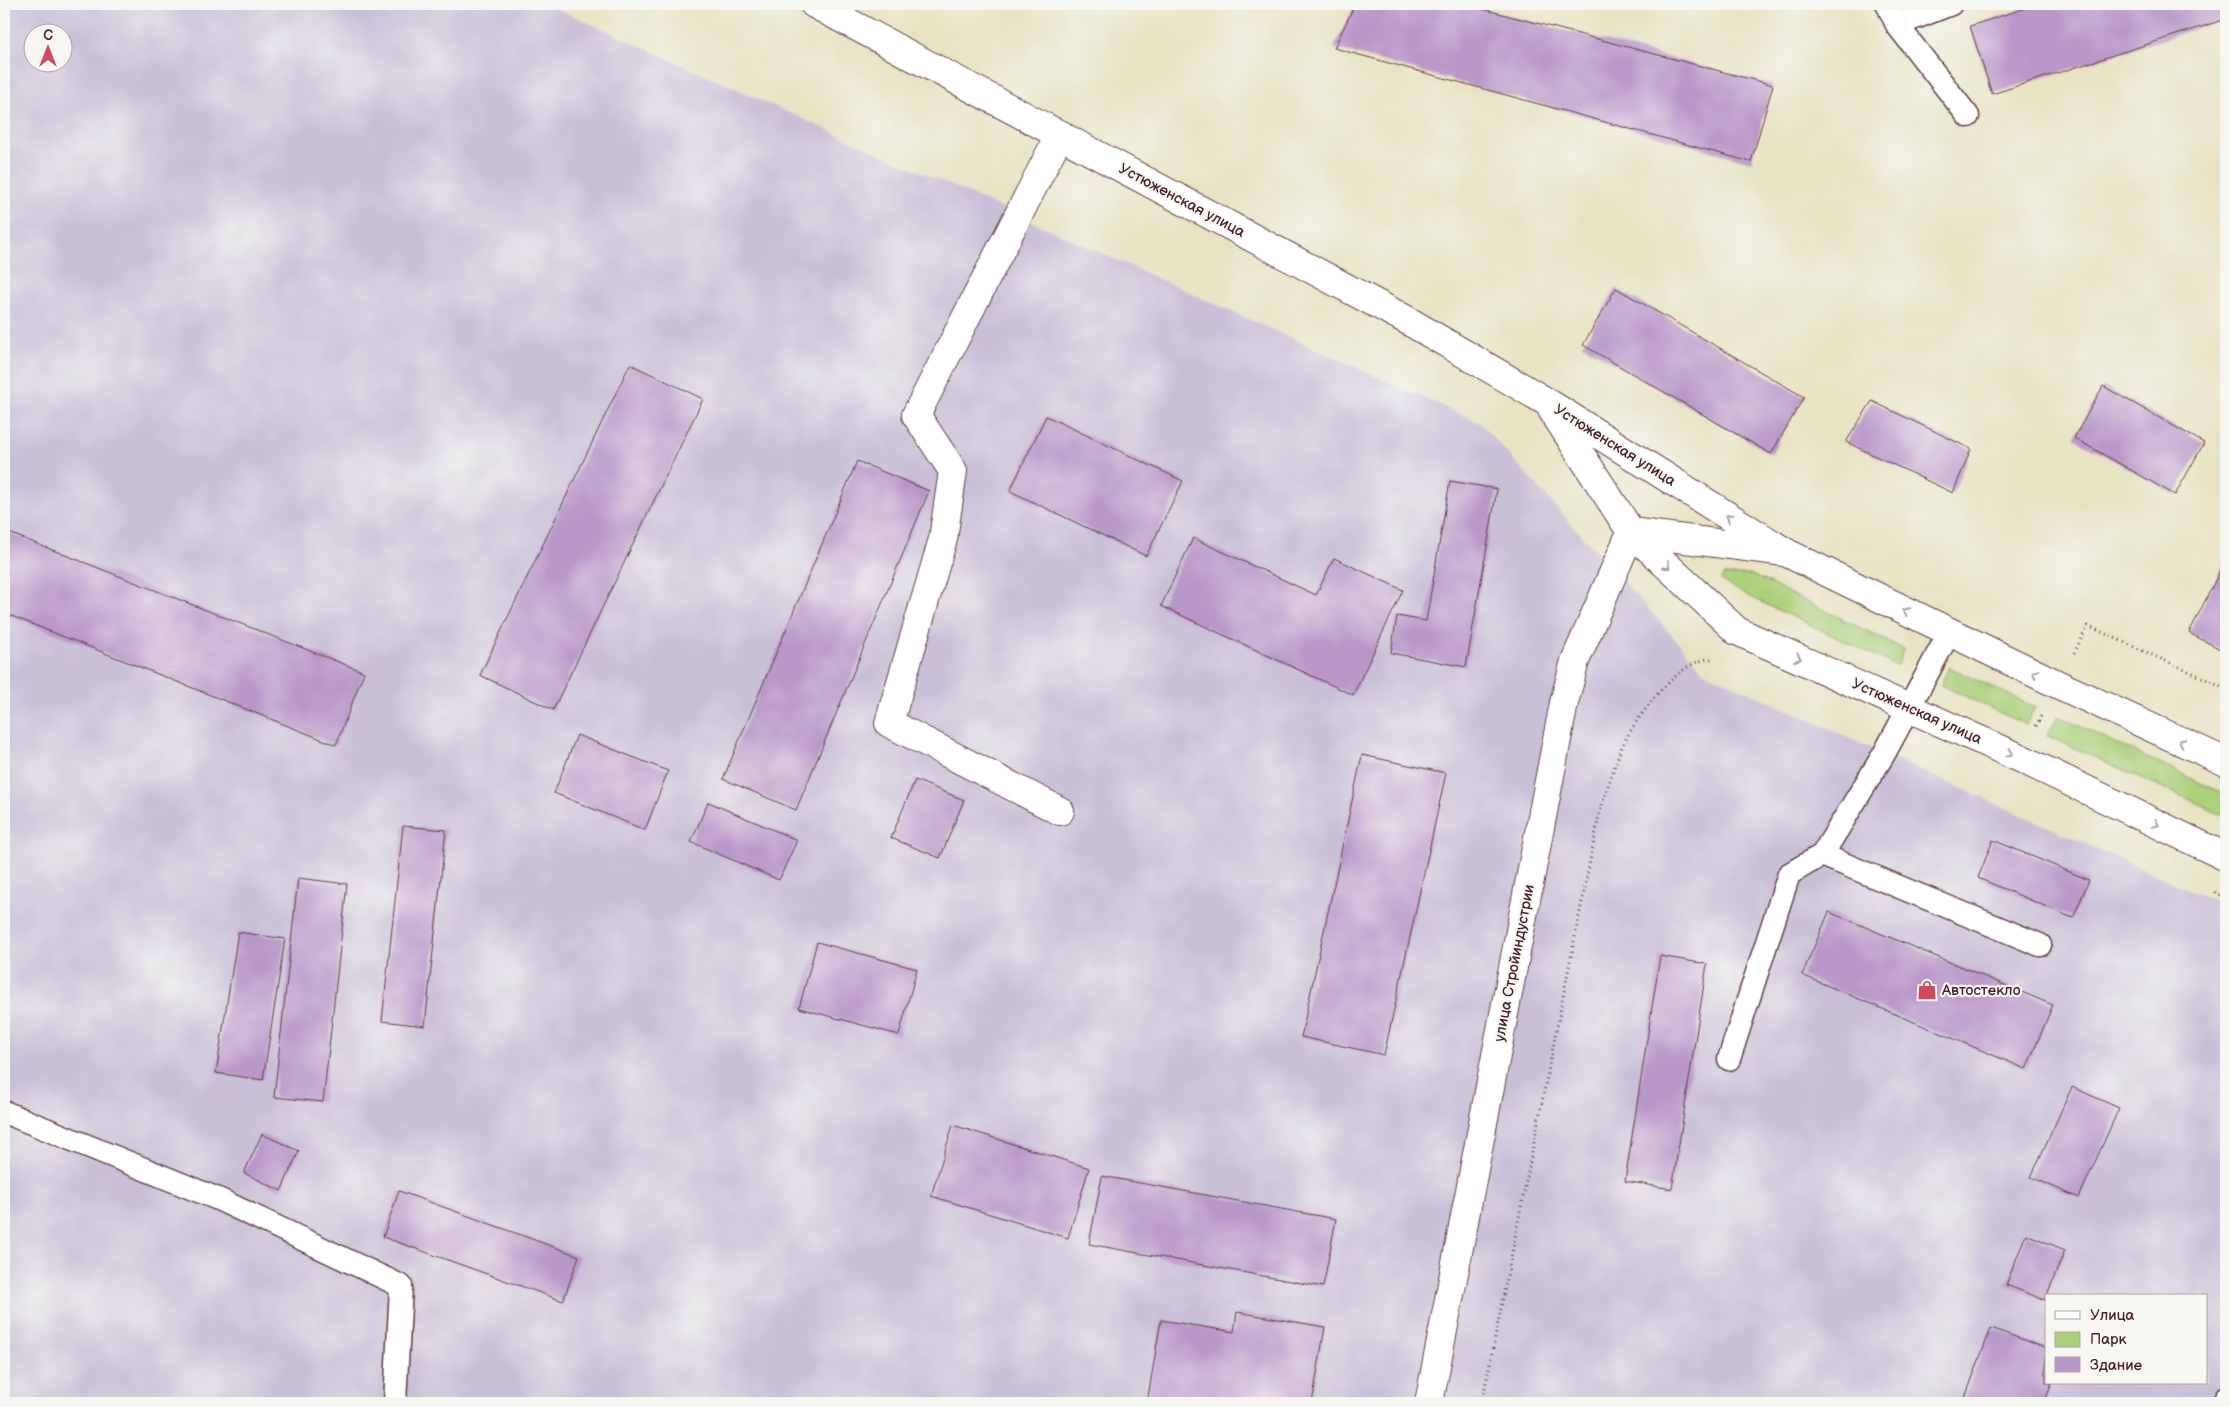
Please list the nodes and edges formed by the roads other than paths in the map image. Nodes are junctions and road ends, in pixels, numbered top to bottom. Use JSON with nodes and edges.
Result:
{"nodes":[{"id":1,"x":814,"y":4,"type":"edge"},
{"id":2,"x":1887,"y":4,"type":"edge"},
{"id":3,"x":1951,"y":4,"type":"edge"},
{"id":4,"x":1897,"y":25,"type":"junction"},
{"id":5,"x":1968,"y":116,"type":"dead end"},
{"id":6,"x":1060,"y":134,"type":"junction"},
{"id":7,"x":1547,"y":402,"type":"junction"},
{"id":8,"x":1631,"y":532,"type":"junction"},
{"id":9,"x":1785,"y":552,"type":"junction"},
{"id":10,"x":1949,"y":633,"type":"junction"},
{"id":11,"x":1910,"y":707,"type":"junction"},
{"id":12,"x":2226,"y":762,"type":"edge"},
{"id":13,"x":1060,"y":811,"type":"dead end"},
{"id":14,"x":1822,"y":855,"type":"junction"},
{"id":15,"x":2226,"y":857,"type":"edge"},
{"id":16,"x":2040,"y":945,"type":"dead end"},
{"id":17,"x":1729,"y":1059,"type":"dead end"},
{"id":18,"x":4,"y":1112,"type":"edge"},
{"id":19,"x":2226,"y":1397,"type":"edge"},
{"id":20,"x":395,"y":1403,"type":"edge"},
{"id":21,"x":1428,"y":1403,"type":"edge"},
{"id":22,"x":2224,"y":1403,"type":"edge"}],
"edges":[{"from":1,"to":6,"type":"main road","name":"Устюженская улица"},
{"from":2,"to":4,"type":"lane"},
{"from":3,"to":4,"type":"lane"},
{"from":4,"to":5,"type":"lane"},
{"from":6,"to":7,"type":"main road","name":"Устюженская улица"},
{"from":6,"to":13,"type":"main road"},
{"from":7,"to":8,"type":"main road","name":"Устюженская улица"},
{"from":9,"to":7,"type":"main road","name":"Устюженская улица","one_way":true},
{"from":8,"to":9,"type":"main road","name":"Устюженская улица"},
{"from":8,"to":11,"type":"main road","name":"Устюженская улица","one_way":true},
{"from":8,"to":21,"type":"main road","name":"улица Стройиндустрии"},
{"from":10,"to":9,"type":"main road","name":"Устюженская улица","one_way":true},
{"from":10,"to":11,"type":"lane"},
{"from":12,"to":10,"type":"main road","name":"Устюженская улица","one_way":true},
{"from":11,"to":14,"type":"lane"},
{"from":11,"to":15,"type":"main road","name":"Устюженская улица","one_way":true},
{"from":14,"to":16,"type":"lane"},
{"from":14,"to":17,"type":"lane"},
{"from":18,"to":20,"type":"lane"},
{"from":19,"to":22,"type":"lane"}]}
